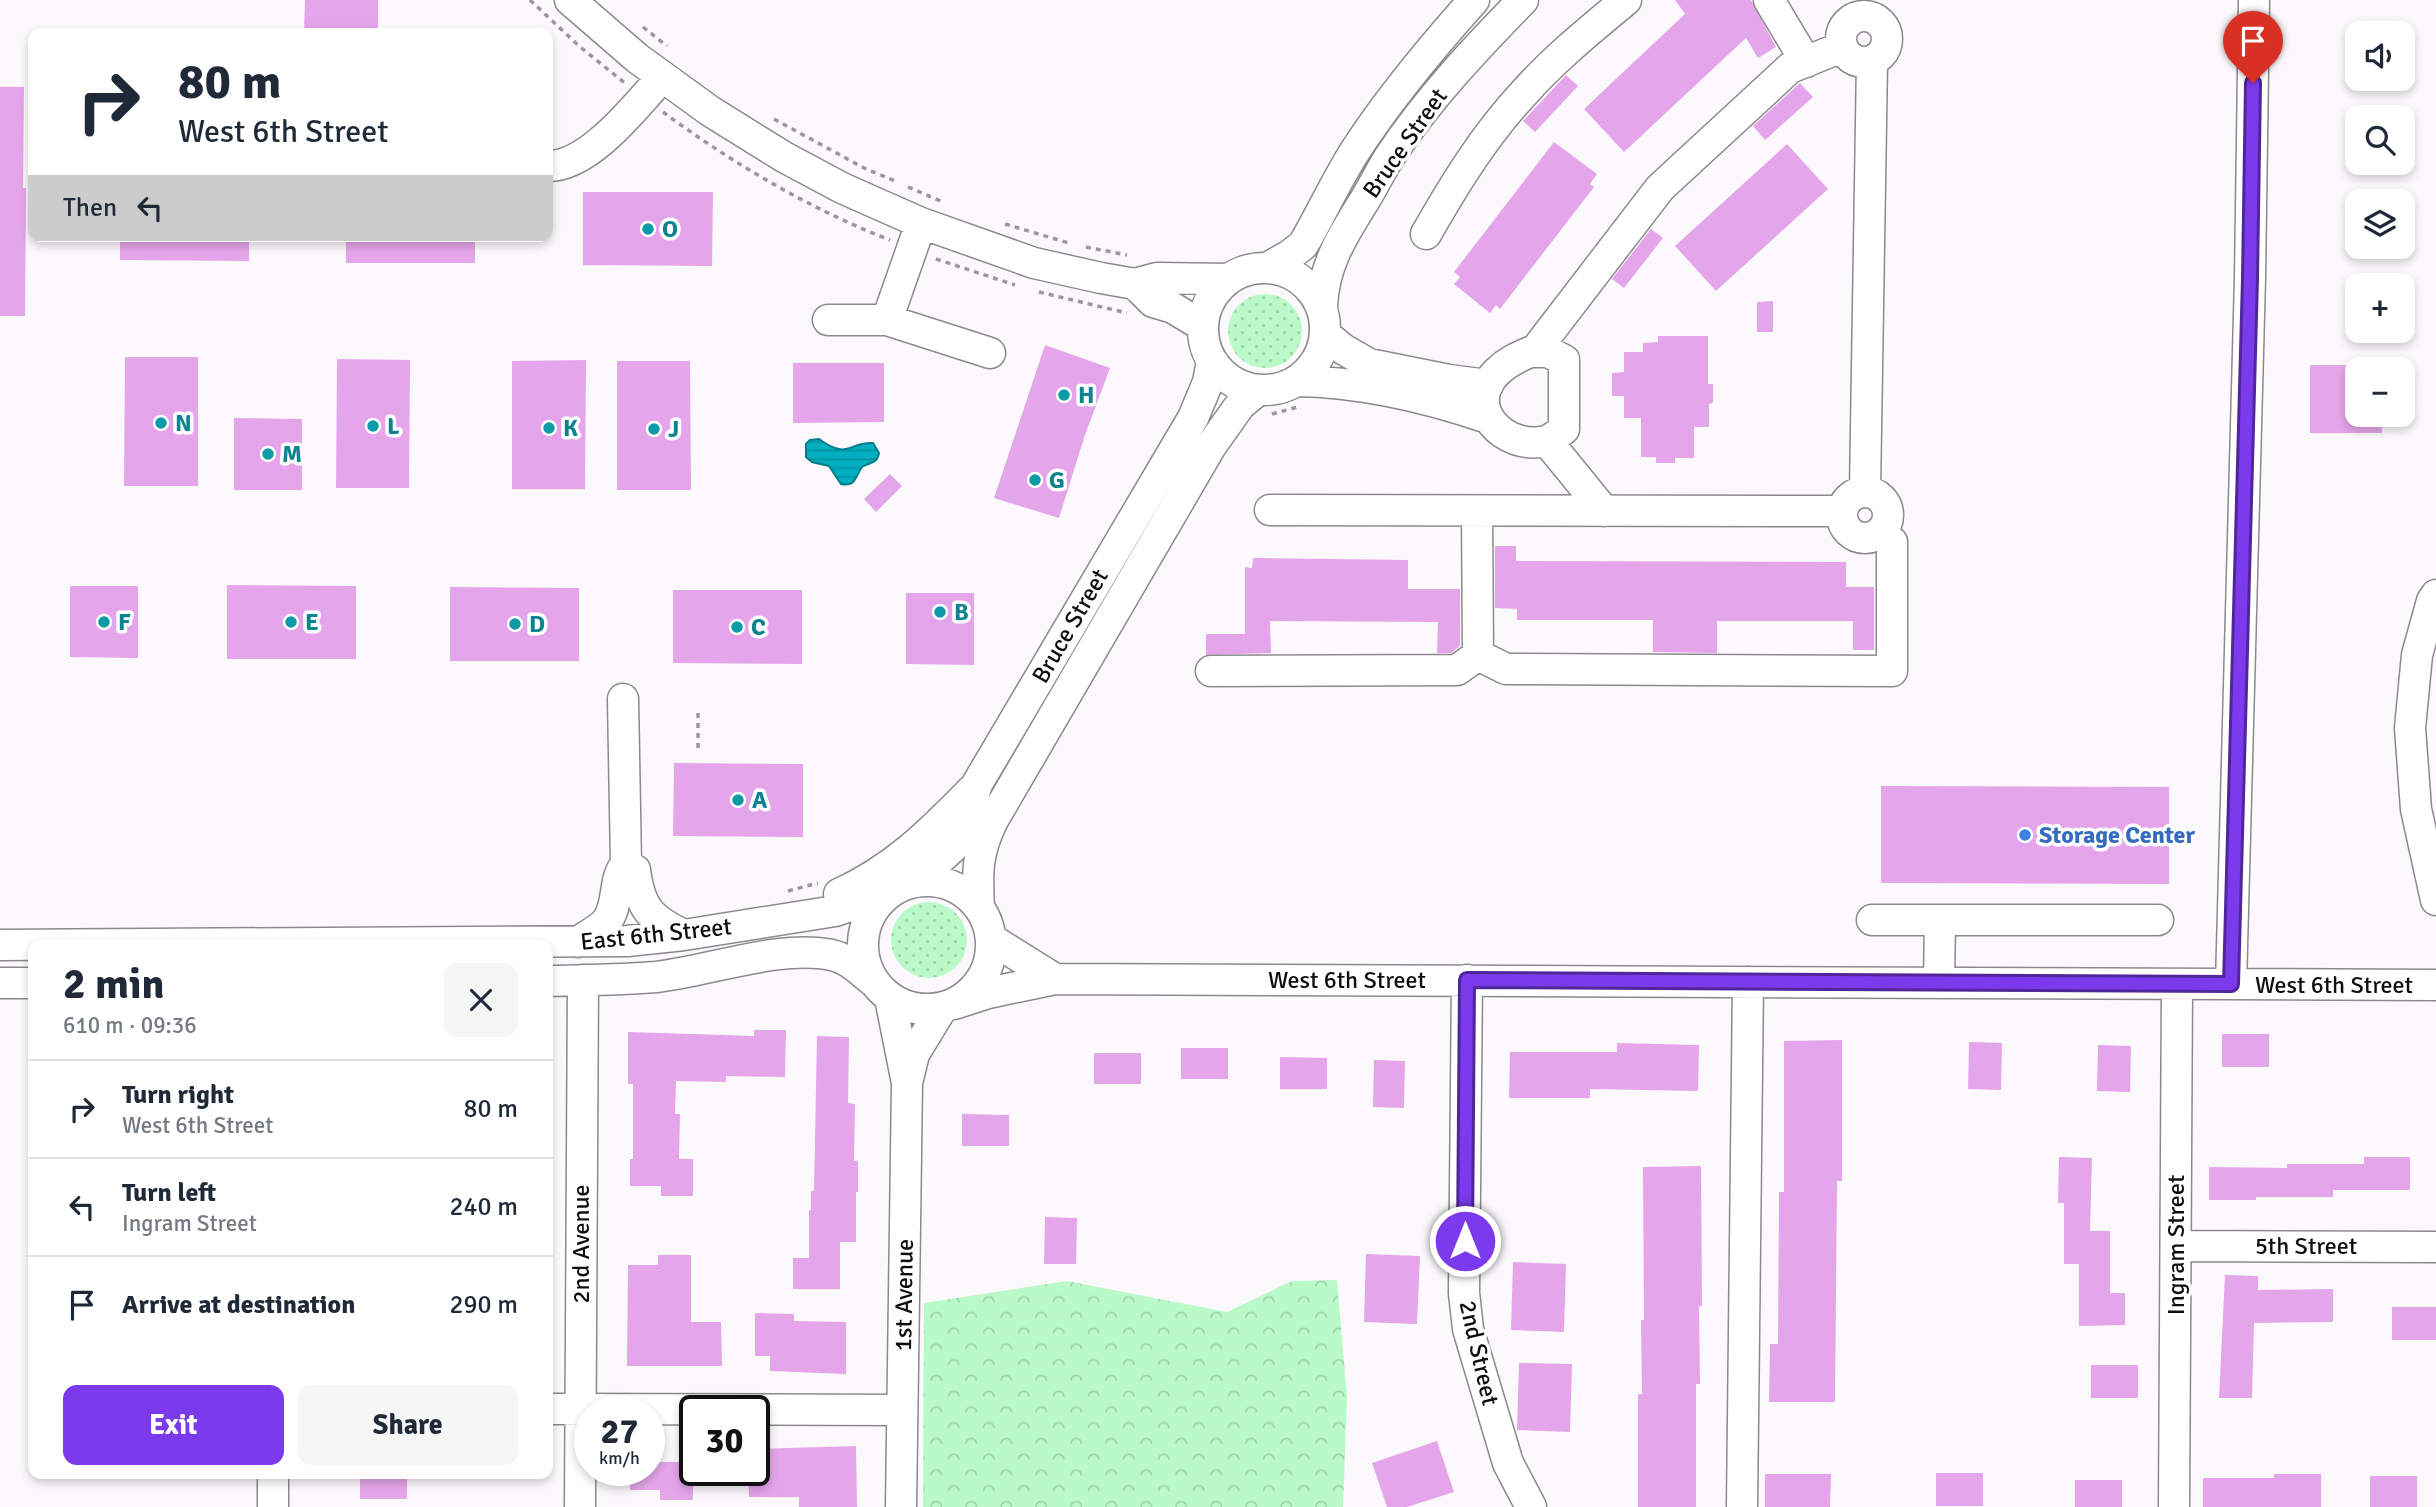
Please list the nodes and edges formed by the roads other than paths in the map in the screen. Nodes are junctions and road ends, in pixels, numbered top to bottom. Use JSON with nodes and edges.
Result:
{"nodes":[{"id":1,"x":570,"y":0,"type":"edge"},
{"id":2,"x":1474,"y":0,"type":"edge"},
{"id":3,"x":1523,"y":0,"type":"edge"},
{"id":4,"x":1626,"y":0,"type":"edge"},
{"id":5,"x":1769,"y":0,"type":"edge"},
{"id":6,"x":2254,"y":0,"type":"edge"},
{"id":7,"x":1842,"y":47,"type":"junction"},
{"id":8,"x":1872,"y":61,"type":"junction"},
{"id":9,"x":1806,"y":62,"type":"junction"},
{"id":10,"x":670,"y":65,"type":"junction"},
{"id":11,"x":553,"y":166,"type":"edge"},
{"id":12,"x":921,"y":223,"type":"junction"},
{"id":13,"x":1426,"y":234,"type":"dead end"},
{"id":14,"x":1267,"y":268,"type":"junction"},
{"id":15,"x":1135,"y":270,"type":"junction"},
{"id":16,"x":1229,"y":279,"type":"junction"},
{"id":17,"x":828,"y":320,"type":"dead end"},
{"id":18,"x":887,"y":320,"type":"junction"},
{"id":19,"x":1324,"y":320,"type":"junction"},
{"id":20,"x":1203,"y":326,"type":"junction"},
{"id":21,"x":1534,"y":352,"type":"junction"},
{"id":22,"x":990,"y":353,"type":"dead end"},
{"id":23,"x":1212,"y":362,"type":"junction"},
{"id":24,"x":1488,"y":385,"type":"junction"},
{"id":25,"x":1299,"y":394,"type":"junction"},
{"id":26,"x":1262,"y":403,"type":"junction"},
{"id":27,"x":1488,"y":418,"type":"junction"},
{"id":28,"x":1547,"y":441,"type":"junction"},
{"id":29,"x":1865,"y":491,"type":"junction"},
{"id":30,"x":1270,"y":510,"type":"dead end"},
{"id":31,"x":1604,"y":510,"type":"junction"},
{"id":32,"x":1477,"y":511,"type":"junction"},
{"id":33,"x":1842,"y":511,"type":"junction"},
{"id":34,"x":1881,"y":531,"type":"junction"},
{"id":35,"x":2436,"y":595,"type":"edge"},
{"id":36,"x":1478,"y":655,"type":"junction"},
{"id":37,"x":1211,"y":671,"type":"dead end"},
{"id":38,"x":623,"y":699,"type":"dead end"},
{"id":39,"x":977,"y":785,"type":"junction"},
{"id":40,"x":626,"y":864,"type":"junction"},
{"id":41,"x":916,"y":881,"type":"junction"},
{"id":42,"x":888,"y":892,"type":"junction"},
{"id":43,"x":2436,"y":900,"type":"edge"},
{"id":44,"x":979,"y":907,"type":"junction"},
{"id":45,"x":774,"y":919,"type":"junction"},
{"id":46,"x":1872,"y":920,"type":"dead end"},
{"id":47,"x":1940,"y":920,"type":"junction"},
{"id":48,"x":2158,"y":920,"type":"dead end"},
{"id":49,"x":684,"y":935,"type":"junction"},
{"id":50,"x":991,"y":939,"type":"junction"},
{"id":51,"x":553,"y":942,"type":"edge"},
{"id":52,"x":578,"y":942,"type":"junction"},
{"id":53,"x":0,"y":945,"type":"edge"},
{"id":54,"x":28,"y":945,"type":"edge"},
{"id":55,"x":1055,"y":979,"type":"junction"},
{"id":56,"x":1467,"y":980,"type":"junction"},
{"id":57,"x":553,"y":981,"type":"edge"},
{"id":58,"x":583,"y":981,"type":"junction"},
{"id":59,"x":1748,"y":982,"type":"junction"},
{"id":60,"x":0,"y":983,"type":"edge"},
{"id":61,"x":28,"y":983,"type":"edge"},
{"id":62,"x":1939,"y":983,"type":"junction"},
{"id":63,"x":2177,"y":984,"type":"junction"},
{"id":64,"x":2231,"y":984,"type":"junction"},
{"id":65,"x":2436,"y":985,"type":"edge"},
{"id":66,"x":881,"y":990,"type":"junction"},
{"id":67,"x":948,"y":1006,"type":"junction"},
{"id":68,"x":907,"y":1083,"type":"junction"},
{"id":69,"x":2177,"y":1246,"type":"junction"},
{"id":70,"x":2436,"y":1247,"type":"edge"},
{"id":71,"x":580,"y":1395,"type":"edge"},
{"id":72,"x":574,"y":1408,"type":"edge"},
{"id":73,"x":553,"y":1409,"type":"edge"},
{"id":74,"x":665,"y":1409,"type":"edge"},
{"id":75,"x":902,"y":1410,"type":"junction"},
{"id":76,"x":273,"y":1479,"type":"edge"},
{"id":77,"x":580,"y":1486,"type":"edge"},
{"id":78,"x":273,"y":1507,"type":"edge"},
{"id":79,"x":580,"y":1507,"type":"edge"},
{"id":80,"x":901,"y":1507,"type":"edge"},
{"id":81,"x":1531,"y":1507,"type":"edge"},
{"id":82,"x":1742,"y":1507,"type":"edge"},
{"id":83,"x":2174,"y":1507,"type":"edge"}],
"edges":[{"from":1,"to":10,"type":"street"},
{"from":2,"to":14,"type":"street","name":"Bruce Street"},
{"from":3,"to":19,"type":"street","name":"Bruce Street"},
{"from":4,"to":13,"type":"street"},
{"from":5,"to":9,"type":"street"},
{"from":6,"to":64,"type":"street"},
{"from":7,"to":8,"type":"street"},
{"from":7,"to":8,"type":"street"},
{"from":7,"to":9,"type":"street"},
{"from":8,"to":29,"type":"street"},
{"from":9,"to":21,"type":"street"},
{"from":10,"to":11,"type":"street"},
{"from":10,"to":12,"type":"street"},
{"from":12,"to":15,"type":"street"},
{"from":12,"to":18,"type":"street"},
{"from":14,"to":16,"type":"street"},
{"from":14,"to":19,"type":"street"},
{"from":15,"to":16,"type":"street"},
{"from":15,"to":20,"type":"street"},
{"from":16,"to":20,"type":"street"},
{"from":17,"to":18,"type":"street"},
{"from":18,"to":22,"type":"street"},
{"from":19,"to":24,"type":"street"},
{"from":19,"to":25,"type":"street"},
{"from":20,"to":23,"type":"street"},
{"from":21,"to":24,"type":"street"},
{"from":21,"to":28,"type":"street"},
{"from":23,"to":26,"type":"street"},
{"from":23,"to":39,"type":"street","name":"Bruce Street"},
{"from":24,"to":27,"type":"street"},
{"from":25,"to":26,"type":"street"},
{"from":25,"to":27,"type":"street"},
{"from":26,"to":44,"type":"street","name":"Bruce Street"},
{"from":27,"to":28,"type":"street"},
{"from":28,"to":31,"type":"street"},
{"from":29,"to":33,"type":"street"},
{"from":29,"to":34,"type":"street"},
{"from":30,"to":32,"type":"street"},
{"from":31,"to":32,"type":"street"},
{"from":31,"to":33,"type":"street"},
{"from":32,"to":36,"type":"street"},
{"from":33,"to":34,"type":"street"},
{"from":34,"to":36,"type":"street"},
{"from":35,"to":43,"type":"street"},
{"from":36,"to":37,"type":"street"},
{"from":38,"to":40,"type":"street"},
{"from":39,"to":41,"type":"street","name":"Bruce Street"},
{"from":39,"to":45,"type":"street"},
{"from":40,"to":49,"type":"street"},
{"from":40,"to":52,"type":"street"},
{"from":41,"to":42,"type":"street"},
{"from":41,"to":44,"type":"street"},
{"from":42,"to":45,"type":"street","name":"East 6th Street"},
{"from":42,"to":66,"type":"street"},
{"from":44,"to":50,"type":"street"},
{"from":45,"to":49,"type":"street","name":"East 6th Street"},
{"from":46,"to":47,"type":"street"},
{"from":47,"to":48,"type":"street"},
{"from":47,"to":62,"type":"street"},
{"from":49,"to":52,"type":"street","name":"East 6th Street"},
{"from":50,"to":55,"type":"street"},
{"from":50,"to":67,"type":"street"},
{"from":51,"to":52,"type":"street","name":"East 6th Street"},
{"from":53,"to":54,"type":"street","name":"East 6th Street"},
{"from":55,"to":56,"type":"street","name":"West 6th Street"},
{"from":55,"to":67,"type":"street","name":"West 6th Street"},
{"from":56,"to":59,"type":"street","name":"West 6th Street"},
{"from":56,"to":81,"type":"street","name":"2nd Street"},
{"from":57,"to":58,"type":"street","name":"East 6th Street"},
{"from":58,"to":66,"type":"street","name":"East 6th Street"},
{"from":58,"to":71,"type":"street","name":"2nd Avenue"},
{"from":59,"to":62,"type":"street","name":"West 6th Street"},
{"from":59,"to":82,"type":"street"},
{"from":60,"to":61,"type":"street"},
{"from":62,"to":63,"type":"street","name":"West 6th Street"},
{"from":63,"to":64,"type":"street","name":"West 6th Street"},
{"from":63,"to":69,"type":"street","name":"Ingram Street"},
{"from":64,"to":65,"type":"street","name":"West 6th Street"},
{"from":66,"to":67,"type":"street"},
{"from":66,"to":68,"type":"street","name":"1st Avenue"},
{"from":67,"to":68,"type":"street","name":"1st Avenue"},
{"from":68,"to":75,"type":"street","name":"1st Avenue"},
{"from":69,"to":70,"type":"street","name":"5th Street"},
{"from":69,"to":83,"type":"street","name":"Ingram Street"},
{"from":72,"to":73,"type":"street"},
{"from":74,"to":75,"type":"street"},
{"from":75,"to":80,"type":"street","name":"1st Avenue"},
{"from":76,"to":78,"type":"street"},
{"from":77,"to":79,"type":"street","name":"2nd Avenue"}]}
